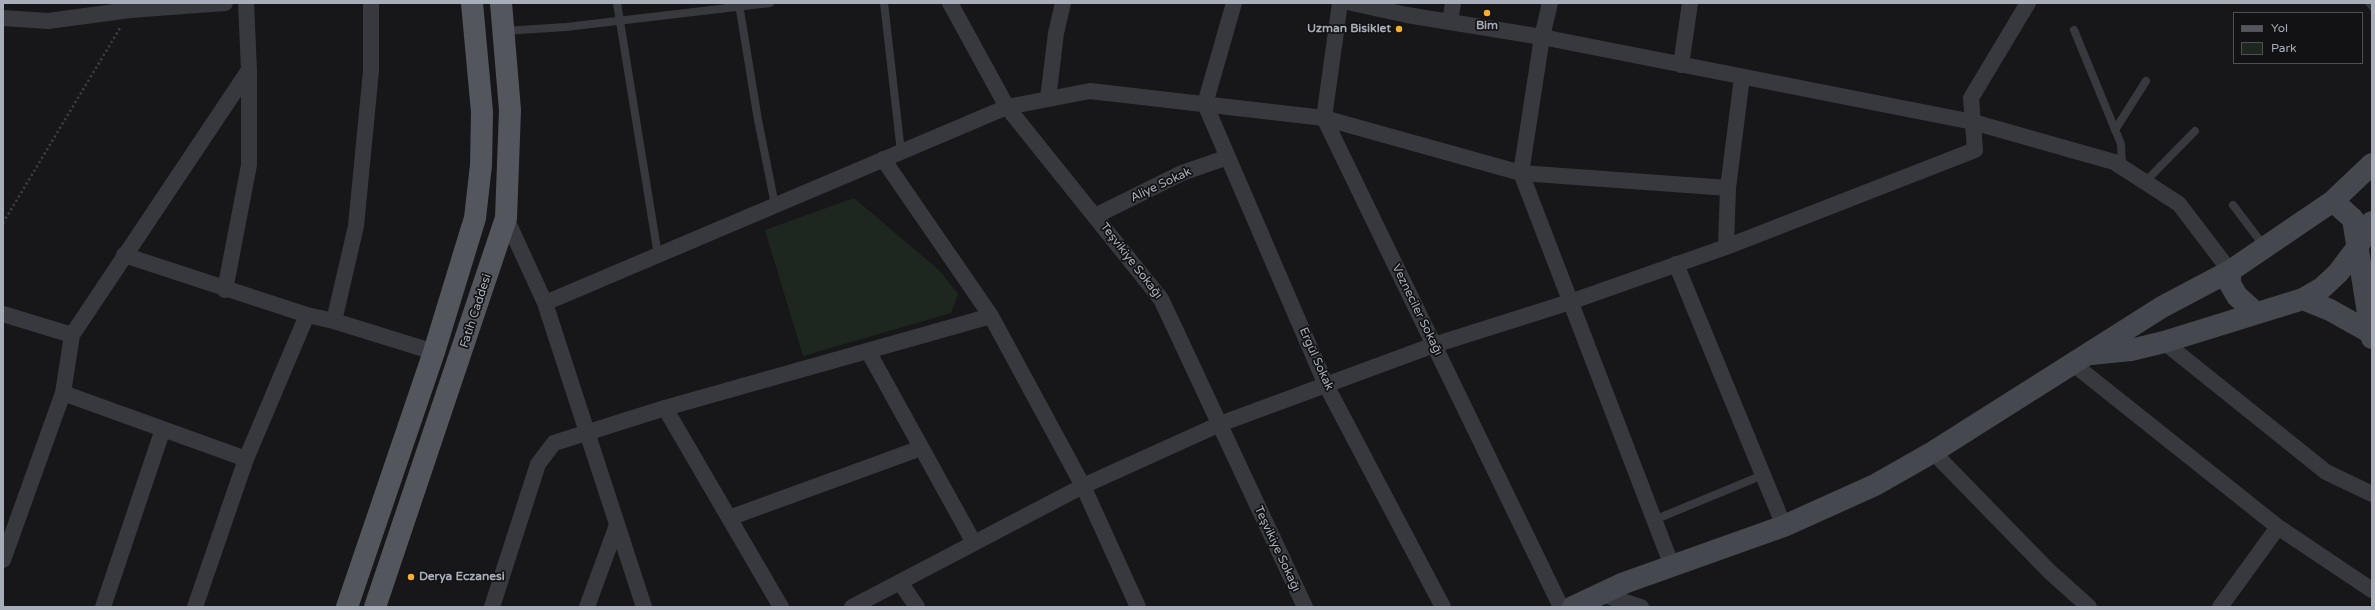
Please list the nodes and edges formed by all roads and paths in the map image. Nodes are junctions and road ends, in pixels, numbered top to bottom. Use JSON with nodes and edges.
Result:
{"nodes":[{"id":1,"x":225,"y":3,"type":"edge"},
{"id":2,"x":246,"y":3,"type":"edge"},
{"id":3,"x":371,"y":3,"type":"edge"},
{"id":4,"x":472,"y":3,"type":"edge"},
{"id":5,"x":501,"y":3,"type":"edge"},
{"id":6,"x":617,"y":3,"type":"edge"},
{"id":7,"x":770,"y":3,"type":"edge"},
{"id":8,"x":884,"y":3,"type":"edge"},
{"id":9,"x":950,"y":3,"type":"edge"},
{"id":10,"x":1063,"y":3,"type":"edge"},
{"id":11,"x":1234,"y":3,"type":"edge"},
{"id":12,"x":1340,"y":3,"type":"edge"},
{"id":13,"x":1352,"y":3,"type":"edge"},
{"id":14,"x":1453,"y":3,"type":"edge"},
{"id":15,"x":1550,"y":3,"type":"edge"},
{"id":16,"x":1690,"y":3,"type":"edge"},
{"id":17,"x":2028,"y":3,"type":"edge"},
{"id":18,"x":739,"y":5,"type":"edge"},
{"id":19,"x":130,"y":7,"type":"edge"},
{"id":20,"x":3,"y":18,"type":"edge"},
{"id":21,"x":619,"y":21,"type":"junction"},
{"id":22,"x":1450,"y":22,"type":"junction"},
{"id":23,"x":504,"y":30,"type":"junction"},
{"id":24,"x":2074,"y":30,"type":"dead end"},
{"id":25,"x":1542,"y":37,"type":"junction"},
{"id":26,"x":1681,"y":65,"type":"junction"},
{"id":27,"x":249,"y":70,"type":"junction"},
{"id":28,"x":1742,"y":77,"type":"junction"},
{"id":29,"x":2146,"y":81,"type":"dead end"},
{"id":30,"x":1048,"y":99,"type":"junction"},
{"id":31,"x":1205,"y":104,"type":"junction"},
{"id":32,"x":1007,"y":107,"type":"junction"},
{"id":33,"x":1324,"y":118,"type":"junction"},
{"id":34,"x":1973,"y":122,"type":"junction"},
{"id":35,"x":2115,"y":130,"type":"junction"},
{"id":36,"x":2196,"y":131,"type":"dead end"},
{"id":37,"x":901,"y":152,"type":"junction"},
{"id":38,"x":1228,"y":157,"type":"junction"},
{"id":39,"x":883,"y":159,"type":"junction"},
{"id":40,"x":2372,"y":164,"type":"edge"},
{"id":41,"x":2122,"y":167,"type":"junction"},
{"id":42,"x":1520,"y":173,"type":"junction"},
{"id":43,"x":2145,"y":182,"type":"junction"},
{"id":44,"x":1728,"y":188,"type":"junction"},
{"id":45,"x":2332,"y":201,"type":"junction"},
{"id":46,"x":775,"y":205,"type":"junction"},
{"id":47,"x":2233,"y":205,"type":"dead end"},
{"id":48,"x":1095,"y":216,"type":"junction"},
{"id":49,"x":506,"y":218,"type":"junction"},
{"id":50,"x":2372,"y":222,"type":"edge"},
{"id":51,"x":3,"y":223,"type":"edge"},
{"id":52,"x":1726,"y":247,"type":"junction"},
{"id":53,"x":2266,"y":248,"type":"junction"},
{"id":54,"x":2357,"y":248,"type":"junction"},
{"id":55,"x":124,"y":255,"type":"junction"},
{"id":56,"x":658,"y":255,"type":"junction"},
{"id":57,"x":1676,"y":264,"type":"junction"},
{"id":58,"x":2230,"y":271,"type":"junction"},
{"id":59,"x":226,"y":290,"type":"junction"},
{"id":60,"x":2303,"y":299,"type":"junction"},
{"id":61,"x":1570,"y":302,"type":"junction"},
{"id":62,"x":546,"y":303,"type":"junction"},
{"id":63,"x":2256,"y":313,"type":"junction"},
{"id":64,"x":3,"y":314,"type":"edge"},
{"id":65,"x":307,"y":315,"type":"junction"},
{"id":66,"x":991,"y":316,"type":"junction"},
{"id":67,"x":334,"y":321,"type":"junction"},
{"id":68,"x":72,"y":335,"type":"junction"},
{"id":69,"x":2372,"y":336,"type":"edge"},
{"id":70,"x":2164,"y":342,"type":"junction"},
{"id":71,"x":1434,"y":345,"type":"junction"},
{"id":72,"x":868,"y":351,"type":"junction"},
{"id":73,"x":434,"y":352,"type":"junction"},
{"id":74,"x":2080,"y":359,"type":"junction"},
{"id":75,"x":1326,"y":385,"type":"junction"},
{"id":76,"x":63,"y":393,"type":"junction"},
{"id":77,"x":665,"y":408,"type":"junction"},
{"id":78,"x":1220,"y":424,"type":"junction"},
{"id":79,"x":164,"y":429,"type":"junction"},
{"id":80,"x":587,"y":433,"type":"junction"},
{"id":81,"x":921,"y":448,"type":"junction"},
{"id":82,"x":1933,"y":452,"type":"junction"},
{"id":83,"x":246,"y":459,"type":"junction"},
{"id":84,"x":1763,"y":475,"type":"junction"},
{"id":85,"x":1083,"y":486,"type":"junction"},
{"id":86,"x":2372,"y":494,"type":"edge"},
{"id":87,"x":729,"y":518,"type":"junction"},
{"id":88,"x":1654,"y":520,"type":"junction"},
{"id":89,"x":617,"y":525,"type":"junction"},
{"id":90,"x":1784,"y":526,"type":"junction"},
{"id":91,"x":2278,"y":527,"type":"junction"},
{"id":92,"x":974,"y":543,"type":"junction"},
{"id":93,"x":3,"y":560,"type":"edge"},
{"id":94,"x":1672,"y":566,"type":"junction"},
{"id":95,"x":900,"y":582,"type":"junction"},
{"id":96,"x":2372,"y":590,"type":"edge"},
{"id":97,"x":1601,"y":594,"type":"junction"},
{"id":98,"x":2083,"y":605,"type":"edge"},
{"id":99,"x":2226,"y":605,"type":"edge"},
{"id":100,"x":103,"y":607,"type":"edge"},
{"id":101,"x":195,"y":607,"type":"edge"},
{"id":102,"x":347,"y":607,"type":"edge"},
{"id":103,"x":375,"y":607,"type":"edge"},
{"id":104,"x":492,"y":607,"type":"edge"},
{"id":105,"x":587,"y":607,"type":"edge"},
{"id":106,"x":644,"y":607,"type":"edge"},
{"id":107,"x":781,"y":607,"type":"edge"},
{"id":108,"x":852,"y":607,"type":"edge"},
{"id":109,"x":917,"y":607,"type":"edge"},
{"id":110,"x":1138,"y":607,"type":"edge"},
{"id":111,"x":1304,"y":607,"type":"edge"},
{"id":112,"x":1443,"y":607,"type":"edge"},
{"id":113,"x":1561,"y":607,"type":"edge"},
{"id":114,"x":1573,"y":607,"type":"edge"},
{"id":115,"x":1641,"y":607,"type":"edge"}],
"edges":[{"from":1,"to":19,"type":"street"},
{"from":2,"to":27,"type":"street"},
{"from":3,"to":67,"type":"street"},
{"from":4,"to":73,"type":"main road"},
{"from":5,"to":23,"type":"main road","name":"Fatih Caddesi"},
{"from":6,"to":21,"type":"lane"},
{"from":7,"to":18,"type":"lane"},
{"from":8,"to":37,"type":"lane"},
{"from":9,"to":32,"type":"street","name":"Teşvikiye Sokağı"},
{"from":10,"to":30,"type":"street"},
{"from":11,"to":31,"type":"street"},
{"from":12,"to":33,"type":"street"},
{"from":13,"to":22,"type":"street"},
{"from":14,"to":22,"type":"street"},
{"from":15,"to":25,"type":"street"},
{"from":16,"to":26,"type":"street"},
{"from":17,"to":34,"type":"street"},
{"from":18,"to":21,"type":"lane"},
{"from":18,"to":46,"type":"lane"},
{"from":19,"to":20,"type":"street"},
{"from":19,"to":51,"type":"path"},
{"from":21,"to":23,"type":"lane"},
{"from":21,"to":56,"type":"lane"},
{"from":22,"to":25,"type":"street"},
{"from":23,"to":49,"type":"main road","name":"Fatih Caddesi"},
{"from":24,"to":35,"type":"lane"},
{"from":25,"to":26,"type":"street"},
{"from":25,"to":42,"type":"street"},
{"from":26,"to":28,"type":"street"},
{"from":27,"to":55,"type":"street"},
{"from":27,"to":59,"type":"street"},
{"from":28,"to":34,"type":"street"},
{"from":28,"to":44,"type":"street"},
{"from":29,"to":35,"type":"lane"},
{"from":30,"to":31,"type":"street"},
{"from":30,"to":32,"type":"street"},
{"from":31,"to":33,"type":"street"},
{"from":31,"to":38,"type":"street","name":"Ergül Sokak"},
{"from":32,"to":37,"type":"street"},
{"from":32,"to":48,"type":"street","name":"Teşvikiye Sokağı"},
{"from":33,"to":42,"type":"street"},
{"from":33,"to":71,"type":"street","name":"Vezneciler Sokağı"},
{"from":34,"to":41,"type":"street"},
{"from":34,"to":52,"type":"street"},
{"from":35,"to":41,"type":"lane"},
{"from":36,"to":43,"type":"lane"},
{"from":37,"to":39,"type":"street"},
{"from":38,"to":48,"type":"street","name":"Aliye Sokak"},
{"from":38,"to":75,"type":"street","name":"Ergül Sokak"},
{"from":39,"to":46,"type":"street"},
{"from":39,"to":66,"type":"street"},
{"from":40,"to":45,"type":"street"},
{"from":41,"to":43,"type":"street"},
{"from":42,"to":44,"type":"street"},
{"from":42,"to":61,"type":"street"},
{"from":43,"to":58,"type":"street"},
{"from":44,"to":52,"type":"street"},
{"from":45,"to":53,"type":"street"},
{"from":45,"to":54,"type":"street"},
{"from":46,"to":56,"type":"street"},
{"from":47,"to":53,"type":"lane"},
{"from":48,"to":78,"type":"street","name":"Teşvikiye Sokağı"},
{"from":49,"to":62,"type":"street"},
{"from":49,"to":103,"type":"main road","name":"Fatih Caddesi"},
{"from":50,"to":54,"type":"street"},
{"from":52,"to":57,"type":"street"},
{"from":53,"to":58,"type":"street"},
{"from":54,"to":60,"type":"street"},
{"from":54,"to":69,"type":"street"},
{"from":55,"to":59,"type":"street"},
{"from":55,"to":68,"type":"street"},
{"from":56,"to":62,"type":"street"},
{"from":57,"to":61,"type":"street"},
{"from":57,"to":84,"type":"street"},
{"from":58,"to":63,"type":"street"},
{"from":58,"to":74,"type":"street"},
{"from":59,"to":65,"type":"street"},
{"from":60,"to":63,"type":"street"},
{"from":60,"to":69,"type":"street"},
{"from":61,"to":71,"type":"street"},
{"from":61,"to":88,"type":"street"},
{"from":62,"to":80,"type":"street"},
{"from":63,"to":70,"type":"street"},
{"from":64,"to":68,"type":"street"},
{"from":65,"to":67,"type":"street"},
{"from":65,"to":83,"type":"street"},
{"from":66,"to":72,"type":"street"},
{"from":66,"to":85,"type":"street"},
{"from":67,"to":73,"type":"street"},
{"from":68,"to":76,"type":"street"},
{"from":70,"to":74,"type":"street"},
{"from":70,"to":86,"type":"street"},
{"from":71,"to":75,"type":"street"},
{"from":71,"to":113,"type":"street","name":"Vezneciler Sokağı"},
{"from":72,"to":77,"type":"street"},
{"from":72,"to":81,"type":"street"},
{"from":73,"to":102,"type":"main road"},
{"from":74,"to":82,"type":"street"},
{"from":74,"to":91,"type":"street"},
{"from":75,"to":78,"type":"street"},
{"from":75,"to":112,"type":"street","name":"Ergül Sokak"},
{"from":76,"to":79,"type":"street"},
{"from":76,"to":93,"type":"street"},
{"from":77,"to":80,"type":"street"},
{"from":77,"to":87,"type":"street"},
{"from":78,"to":85,"type":"street"},
{"from":78,"to":111,"type":"street","name":"Teşvikiye Sokağı"},
{"from":79,"to":83,"type":"street"},
{"from":79,"to":100,"type":"street"},
{"from":80,"to":89,"type":"street"},
{"from":80,"to":104,"type":"street"},
{"from":81,"to":87,"type":"street"},
{"from":81,"to":92,"type":"street"},
{"from":82,"to":90,"type":"street"},
{"from":82,"to":98,"type":"street"},
{"from":83,"to":101,"type":"street"},
{"from":84,"to":88,"type":"lane"},
{"from":84,"to":90,"type":"street"},
{"from":85,"to":92,"type":"street"},
{"from":85,"to":110,"type":"street"},
{"from":87,"to":107,"type":"street"},
{"from":88,"to":94,"type":"street"},
{"from":89,"to":105,"type":"street"},
{"from":89,"to":106,"type":"street"},
{"from":90,"to":94,"type":"street"},
{"from":91,"to":96,"type":"street"},
{"from":91,"to":99,"type":"street"},
{"from":92,"to":95,"type":"street"},
{"from":94,"to":97,"type":"street"},
{"from":95,"to":108,"type":"street"},
{"from":95,"to":109,"type":"street"},
{"from":97,"to":114,"type":"street"},
{"from":97,"to":115,"type":"street"}]}
